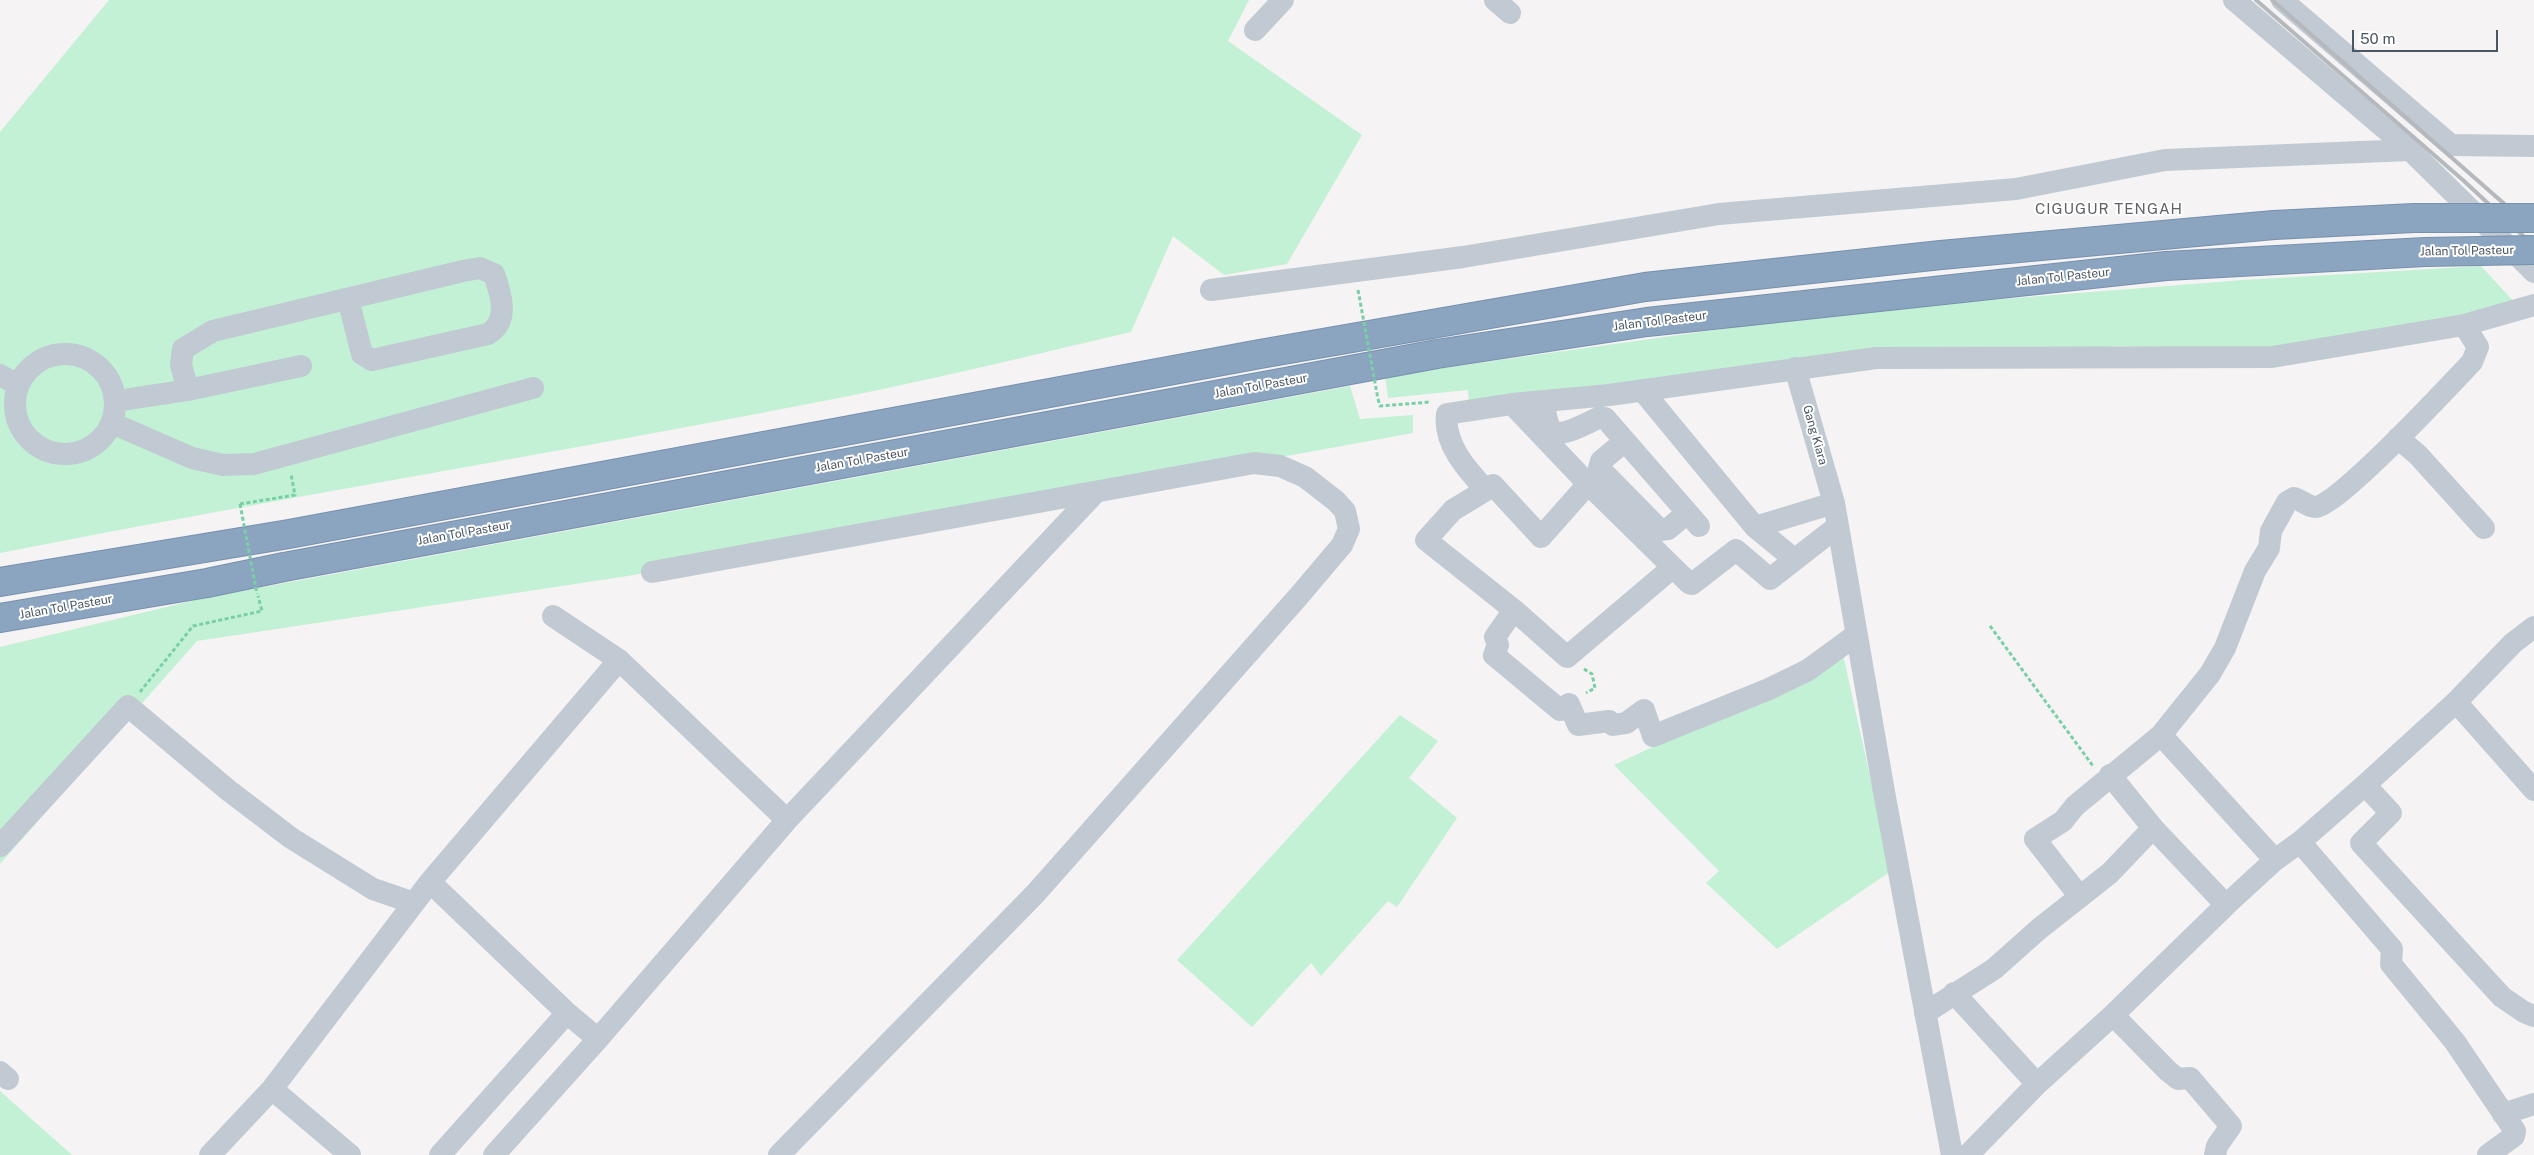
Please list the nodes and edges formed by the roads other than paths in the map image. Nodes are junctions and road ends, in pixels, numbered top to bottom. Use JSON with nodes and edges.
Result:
{"nodes":[{"id":1,"x":1284,"y":0,"type":"edge"},
{"id":2,"x":2234,"y":0,"type":"edge"},
{"id":3,"x":2282,"y":0,"type":"edge"},
{"id":4,"x":1255,"y":30,"type":"dead end"},
{"id":5,"x":2534,"y":146,"type":"edge"},
{"id":6,"x":2410,"y":150,"type":"junction"},
{"id":7,"x":2534,"y":218,"type":"edge"},
{"id":8,"x":2534,"y":250,"type":"edge"},
{"id":9,"x":2534,"y":272,"type":"edge"},
{"id":10,"x":1211,"y":290,"type":"dead end"},
{"id":11,"x":348,"y":299,"type":"junction"},
{"id":12,"x":2534,"y":305,"type":"edge"},
{"id":13,"x":2464,"y":325,"type":"junction"},
{"id":14,"x":301,"y":366,"type":"dead end"},
{"id":15,"x":1795,"y":368,"type":"junction"},
{"id":16,"x":9,"y":380,"type":"edge"},
{"id":17,"x":533,"y":388,"type":"dead end"},
{"id":18,"x":188,"y":390,"type":"junction"},
{"id":19,"x":1642,"y":390,"type":"junction"},
{"id":20,"x":116,"y":401,"type":"junction"},
{"id":21,"x":1542,"y":402,"type":"junction"},
{"id":22,"x":1512,"y":404,"type":"junction"},
{"id":23,"x":112,"y":423,"type":"junction"},
{"id":24,"x":2398,"y":438,"type":"junction"},
{"id":25,"x":1624,"y":442,"type":"junction"},
{"id":26,"x":1588,"y":484,"type":"junction"},
{"id":27,"x":1486,"y":490,"type":"junction"},
{"id":28,"x":1095,"y":492,"type":"junction"},
{"id":29,"x":1834,"y":503,"type":"junction"},
{"id":30,"x":1838,"y":526,"type":"junction"},
{"id":31,"x":1756,"y":527,"type":"junction"},
{"id":32,"x":2484,"y":528,"type":"dead end"},
{"id":33,"x":1794,"y":559,"type":"junction"},
{"id":34,"x":1672,"y":568,"type":"junction"},
{"id":35,"x":652,"y":572,"type":"dead end"},
{"id":36,"x":0,"y":582,"type":"edge"},
{"id":37,"x":82,"y":604,"type":"junction"},
{"id":38,"x":1514,"y":610,"type":"junction"},
{"id":39,"x":553,"y":616,"type":"dead end"},
{"id":40,"x":0,"y":618,"type":"edge"},
{"id":41,"x":2534,"y":627,"type":"edge"},
{"id":42,"x":0,"y":631,"type":"edge"},
{"id":43,"x":1856,"y":635,"type":"junction"},
{"id":44,"x":619,"y":660,"type":"junction"},
{"id":45,"x":2456,"y":702,"type":"junction"},
{"id":46,"x":2161,"y":735,"type":"junction"},
{"id":47,"x":2107,"y":778,"type":"junction"},
{"id":48,"x":2365,"y":785,"type":"junction"},
{"id":49,"x":2534,"y":790,"type":"edge"},
{"id":50,"x":788,"y":820,"type":"junction"},
{"id":51,"x":2154,"y":828,"type":"junction"},
{"id":52,"x":2300,"y":842,"type":"junction"},
{"id":53,"x":0,"y":846,"type":"edge"},
{"id":54,"x":2276,"y":860,"type":"junction"},
{"id":55,"x":430,"y":882,"type":"junction"},
{"id":56,"x":2080,"y":897,"type":"junction"},
{"id":57,"x":414,"y":903,"type":"junction"},
{"id":58,"x":2226,"y":905,"type":"junction"},
{"id":59,"x":1954,"y":993,"type":"junction"},
{"id":60,"x":567,"y":1013,"type":"junction"},
{"id":61,"x":1925,"y":1013,"type":"junction"},
{"id":62,"x":2113,"y":1014,"type":"junction"},
{"id":63,"x":2534,"y":1016,"type":"edge"},
{"id":64,"x":598,"y":1039,"type":"junction"},
{"id":65,"x":2037,"y":1084,"type":"junction"},
{"id":66,"x":272,"y":1089,"type":"junction"},
{"id":67,"x":2534,"y":1104,"type":"edge"},
{"id":68,"x":2503,"y":1114,"type":"junction"},
{"id":69,"x":210,"y":1155,"type":"edge"},
{"id":70,"x":350,"y":1155,"type":"edge"},
{"id":71,"x":440,"y":1155,"type":"edge"},
{"id":72,"x":494,"y":1155,"type":"edge"},
{"id":73,"x":779,"y":1155,"type":"edge"},
{"id":74,"x":1952,"y":1155,"type":"edge"},
{"id":75,"x":1968,"y":1155,"type":"edge"},
{"id":76,"x":2215,"y":1155,"type":"edge"},
{"id":77,"x":2488,"y":1155,"type":"edge"}],
"edges":[{"from":1,"to":4,"type":"street"},
{"from":2,"to":6,"type":"street"},
{"from":3,"to":5,"type":"street"},
{"from":6,"to":9,"type":"street"},
{"from":6,"to":10,"type":"street"},
{"from":7,"to":36,"type":"highway","bridge":true},
{"from":8,"to":37,"type":"highway","name":"Jalan Tol Pasteur","bridge":true},
{"from":11,"to":11,"type":"street"},
{"from":11,"to":18,"type":"street"},
{"from":12,"to":13,"type":"street"},
{"from":13,"to":15,"type":"street"},
{"from":13,"to":24,"type":"street"},
{"from":14,"to":18,"type":"street"},
{"from":15,"to":19,"type":"street"},
{"from":15,"to":29,"type":"street","name":"Gang Kiara"},
{"from":16,"to":20,"type":"street"},
{"from":16,"to":23,"type":"street"},
{"from":17,"to":23,"type":"street"},
{"from":18,"to":20,"type":"street"},
{"from":19,"to":21,"type":"street"},
{"from":19,"to":31,"type":"street"},
{"from":20,"to":23,"type":"street"},
{"from":21,"to":22,"type":"street"},
{"from":21,"to":25,"type":"street"},
{"from":22,"to":26,"type":"street"},
{"from":22,"to":27,"type":"street"},
{"from":24,"to":32,"type":"street"},
{"from":24,"to":46,"type":"street"},
{"from":25,"to":25,"type":"street"},
{"from":26,"to":27,"type":"street"},
{"from":26,"to":34,"type":"street"},
{"from":27,"to":38,"type":"street"},
{"from":28,"to":35,"type":"street"},
{"from":28,"to":50,"type":"street"},
{"from":28,"to":73,"type":"street"},
{"from":29,"to":30,"type":"street","name":"Gang Kiara"},
{"from":29,"to":31,"type":"street"},
{"from":30,"to":33,"type":"street"},
{"from":30,"to":43,"type":"street","name":"Gang Kiara"},
{"from":31,"to":33,"type":"street"},
{"from":33,"to":34,"type":"street"},
{"from":34,"to":38,"type":"street"},
{"from":37,"to":40,"type":"highway","name":"Jalan Tol Pasteur"},
{"from":37,"to":42,"type":"highway"},
{"from":38,"to":43,"type":"street"},
{"from":39,"to":44,"type":"street"},
{"from":41,"to":45,"type":"street"},
{"from":43,"to":61,"type":"street","name":"Gang Kiara"},
{"from":44,"to":50,"type":"street"},
{"from":44,"to":55,"type":"street"},
{"from":45,"to":48,"type":"street"},
{"from":45,"to":49,"type":"street"},
{"from":46,"to":47,"type":"street"},
{"from":46,"to":54,"type":"street"},
{"from":47,"to":51,"type":"street"},
{"from":47,"to":56,"type":"street"},
{"from":48,"to":52,"type":"street"},
{"from":48,"to":63,"type":"street"},
{"from":50,"to":64,"type":"street"},
{"from":51,"to":56,"type":"street"},
{"from":51,"to":58,"type":"street"},
{"from":52,"to":54,"type":"street"},
{"from":52,"to":68,"type":"street"},
{"from":53,"to":57,"type":"street"},
{"from":54,"to":58,"type":"street"},
{"from":55,"to":57,"type":"street"},
{"from":55,"to":60,"type":"street"},
{"from":56,"to":59,"type":"street"},
{"from":57,"to":66,"type":"street"},
{"from":58,"to":62,"type":"street"},
{"from":59,"to":61,"type":"street"},
{"from":59,"to":65,"type":"street"},
{"from":60,"to":64,"type":"street"},
{"from":60,"to":71,"type":"street"},
{"from":61,"to":74,"type":"street","name":"Gang Kiara"},
{"from":62,"to":65,"type":"street"},
{"from":62,"to":76,"type":"street"},
{"from":64,"to":72,"type":"street"},
{"from":65,"to":75,"type":"street"},
{"from":66,"to":69,"type":"street"},
{"from":66,"to":70,"type":"street"},
{"from":67,"to":68,"type":"street"},
{"from":68,"to":77,"type":"street"}]}
